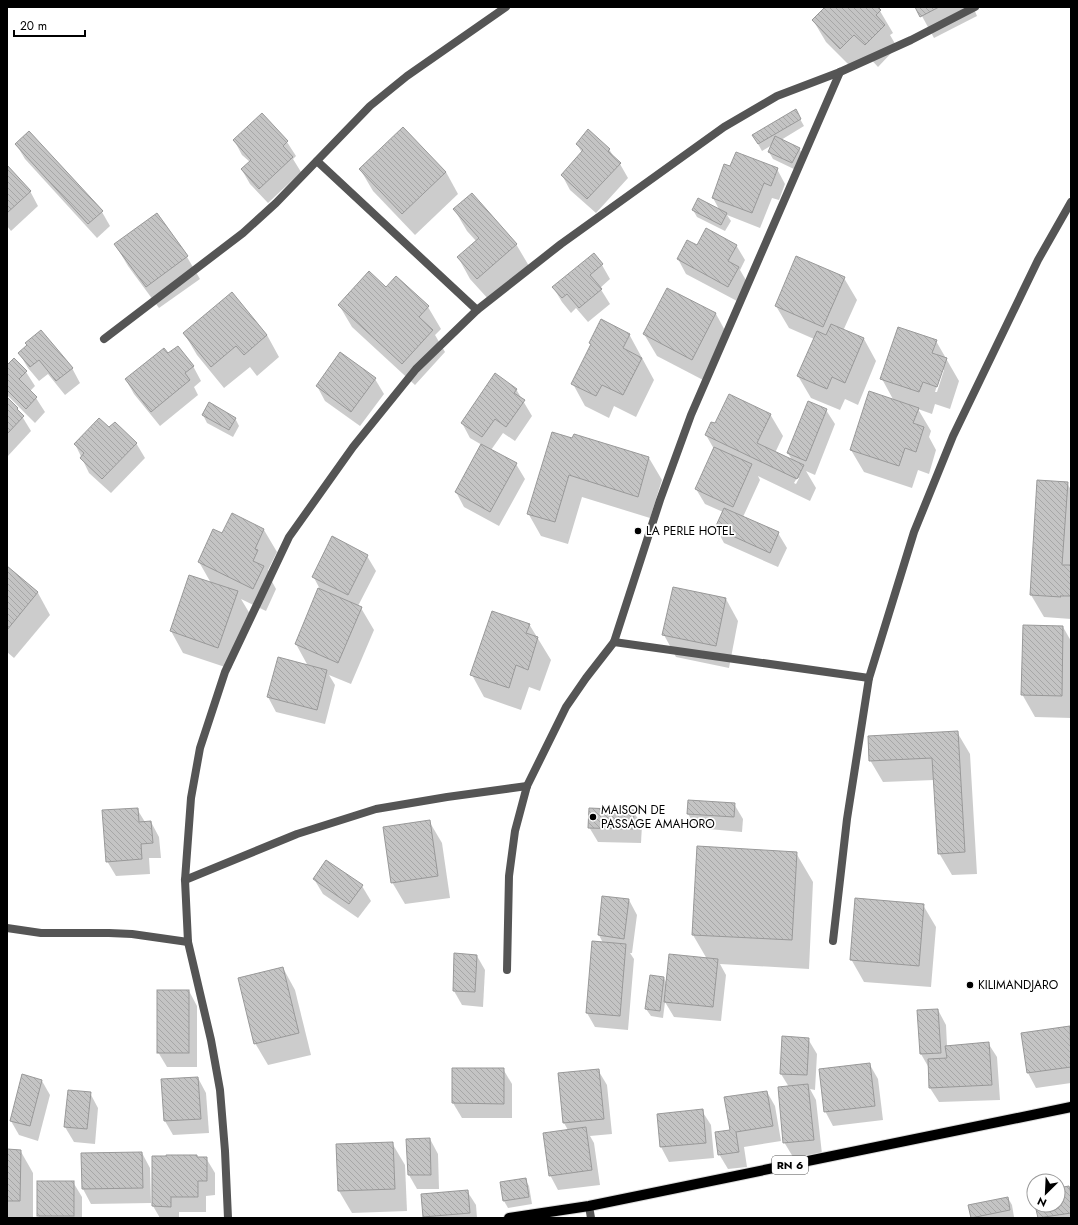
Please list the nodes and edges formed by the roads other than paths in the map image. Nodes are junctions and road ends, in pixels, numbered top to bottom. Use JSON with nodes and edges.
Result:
{"nodes":[{"id":1,"x":506,"y":7,"type":"edge"},
{"id":2,"x":975,"y":7,"type":"edge"},
{"id":3,"x":840,"y":72,"type":"junction"},
{"id":4,"x":316,"y":161,"type":"junction"},
{"id":5,"x":1071,"y":202,"type":"edge"},
{"id":6,"x":477,"y":310,"type":"junction"},
{"id":7,"x":104,"y":339,"type":"dead end"},
{"id":8,"x":614,"y":642,"type":"junction"},
{"id":9,"x":869,"y":678,"type":"junction"},
{"id":10,"x":527,"y":786,"type":"junction"},
{"id":11,"x":185,"y":880,"type":"junction"},
{"id":12,"x":7,"y":928,"type":"edge"},
{"id":13,"x":833,"y":941,"type":"dead end"},
{"id":14,"x":188,"y":942,"type":"junction"},
{"id":15,"x":507,"y":970,"type":"dead end"},
{"id":16,"x":1071,"y":1107,"type":"edge"},
{"id":17,"x":589,"y":1206,"type":"junction"},
{"id":18,"x":228,"y":1218,"type":"edge"},
{"id":19,"x":509,"y":1218,"type":"edge"},
{"id":20,"x":591,"y":1218,"type":"edge"}],
"edges":[{"from":1,"to":4,"type":"street"},
{"from":2,"to":3,"type":"street"},
{"from":3,"to":6,"type":"street"},
{"from":3,"to":8,"type":"street"},
{"from":4,"to":6,"type":"street"},
{"from":4,"to":7,"type":"street"},
{"from":5,"to":9,"type":"street"},
{"from":6,"to":11,"type":"street"},
{"from":8,"to":9,"type":"street"},
{"from":8,"to":10,"type":"street"},
{"from":9,"to":13,"type":"street"},
{"from":10,"to":11,"type":"street"},
{"from":10,"to":15,"type":"street"},
{"from":11,"to":14,"type":"street"},
{"from":12,"to":14,"type":"street"},
{"from":14,"to":18,"type":"street"},
{"from":16,"to":17,"type":"main road","number":"RN 6"},
{"from":17,"to":19,"type":"main road","number":"RN 6"},
{"from":17,"to":20,"type":"street"}]}
